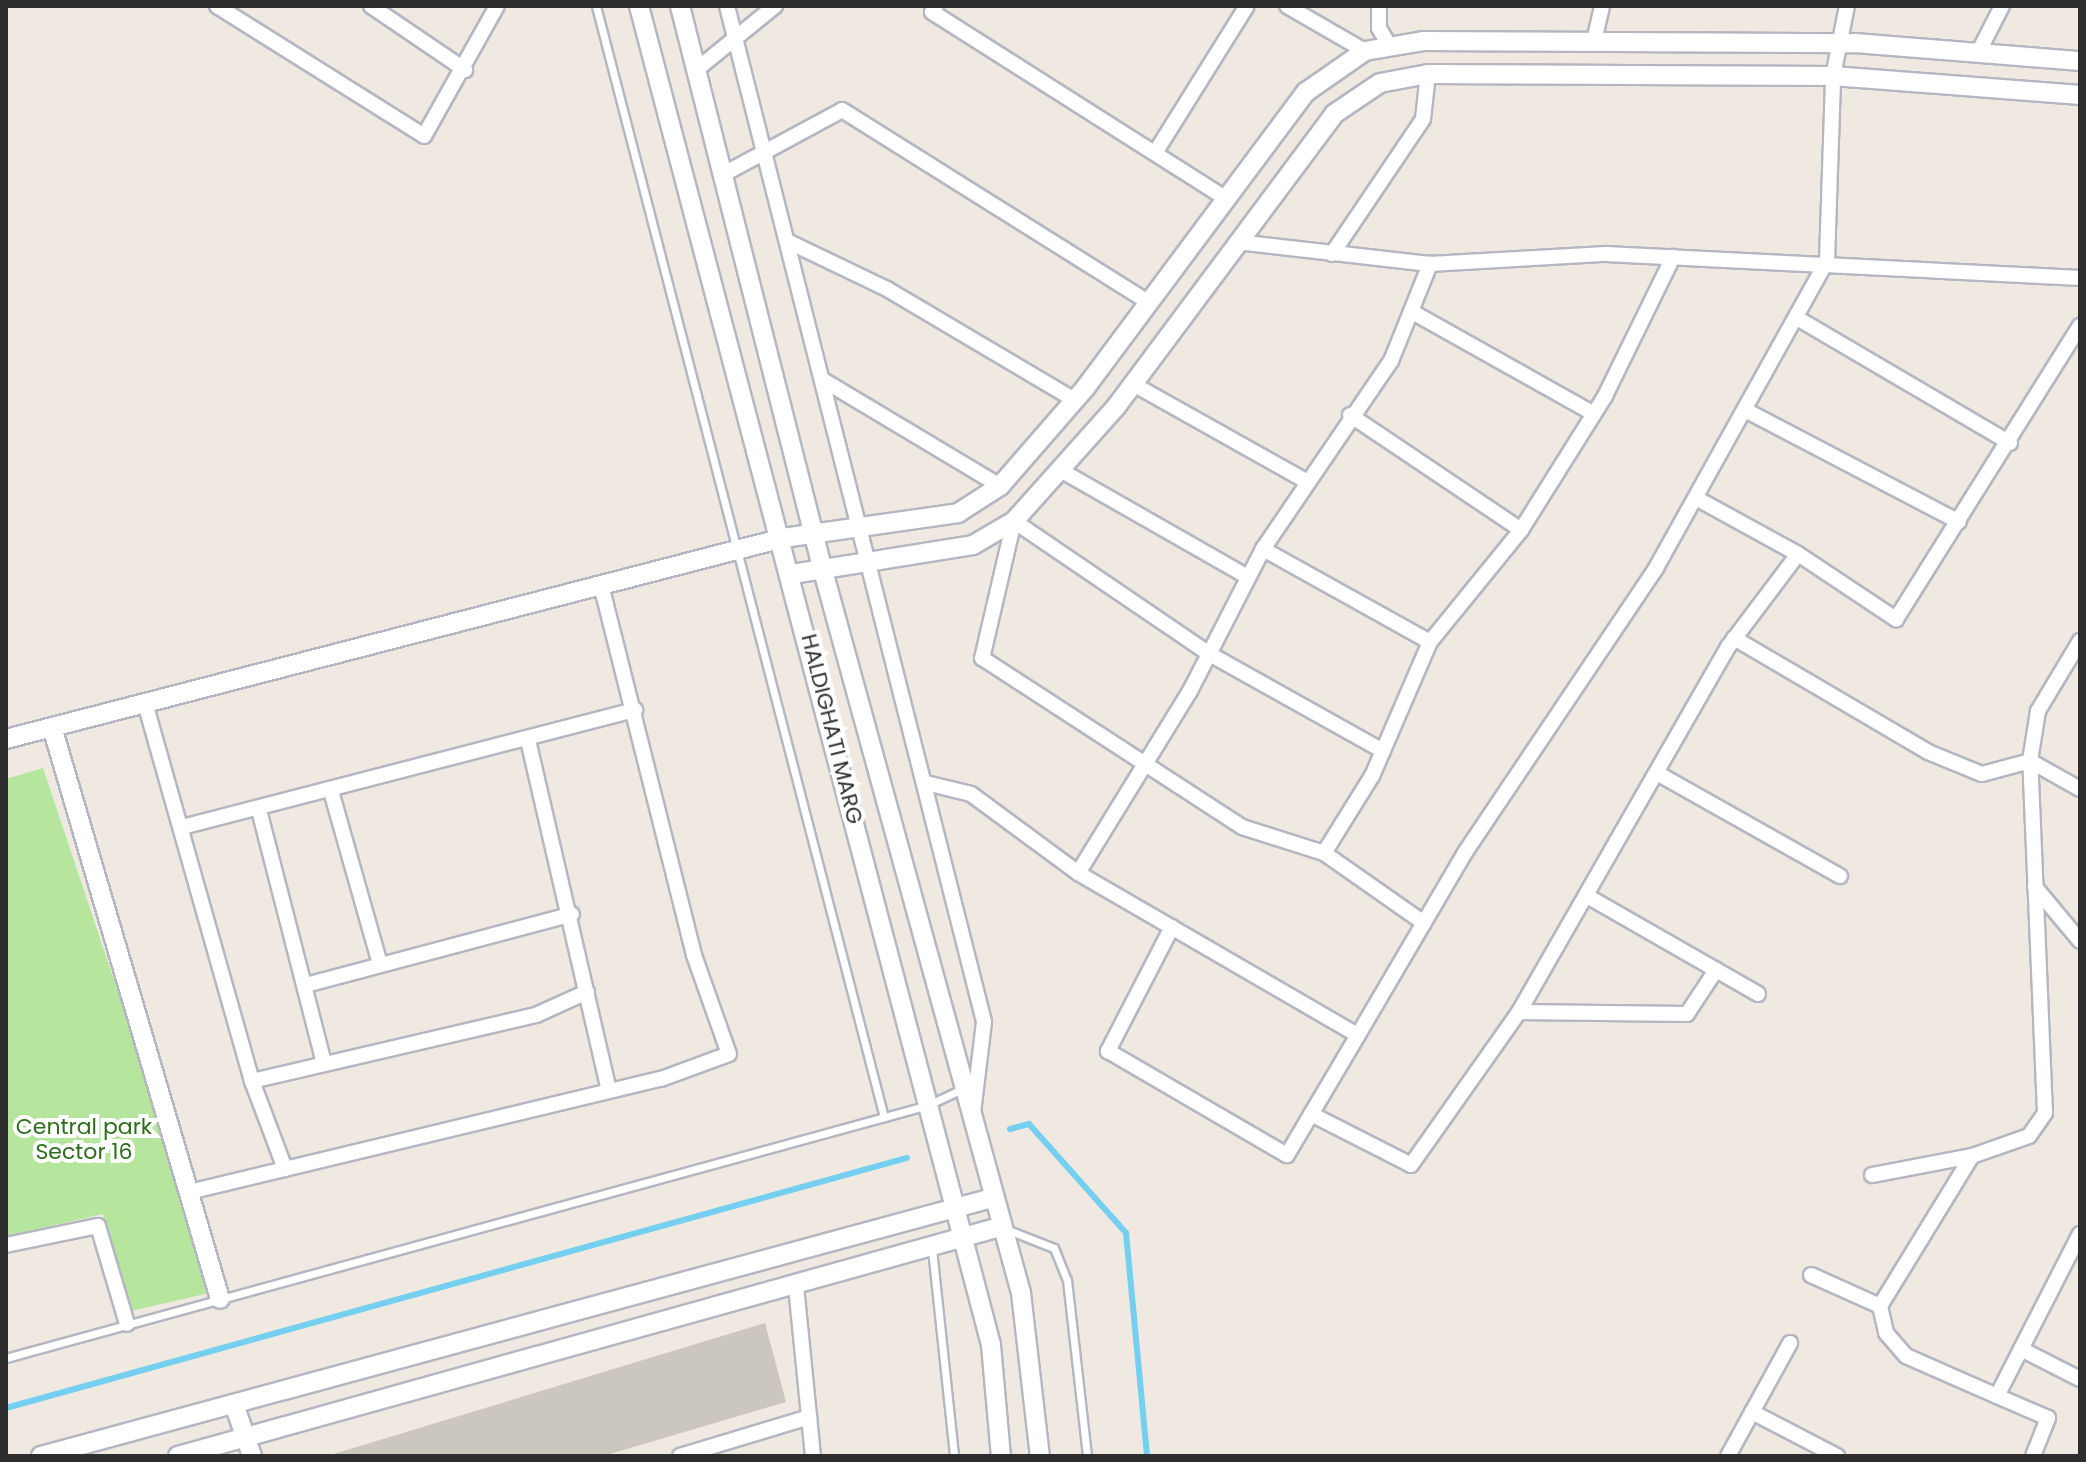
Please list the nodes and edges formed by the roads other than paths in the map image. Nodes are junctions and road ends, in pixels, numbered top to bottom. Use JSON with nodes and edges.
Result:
{"nodes":[{"id":1,"x":217,"y":6,"type":"edge"},
{"id":2,"x":497,"y":6,"type":"edge"},
{"id":3,"x":596,"y":6,"type":"edge"},
{"id":4,"x":639,"y":6,"type":"edge"},
{"id":5,"x":680,"y":6,"type":"edge"},
{"id":6,"x":727,"y":6,"type":"edge"},
{"id":7,"x":775,"y":6,"type":"edge"},
{"id":8,"x":936,"y":6,"type":"edge"},
{"id":9,"x":1247,"y":6,"type":"edge"},
{"id":10,"x":1287,"y":6,"type":"edge"},
{"id":11,"x":1379,"y":6,"type":"edge"},
{"id":12,"x":1602,"y":6,"type":"edge"},
{"id":13,"x":1847,"y":6,"type":"edge"},
{"id":14,"x":2002,"y":6,"type":"edge"},
{"id":15,"x":375,"y":7,"type":"edge"},
{"id":16,"x":736,"y":41,"type":"junction"},
{"id":17,"x":1594,"y":41,"type":"junction"},
{"id":18,"x":1838,"y":42,"type":"junction"},
{"id":19,"x":1389,"y":45,"type":"junction"},
{"id":20,"x":1365,"y":51,"type":"junction"},
{"id":21,"x":1978,"y":53,"type":"junction"},
{"id":22,"x":2080,"y":61,"type":"edge"},
{"id":23,"x":465,"y":70,"type":"junction"},
{"id":24,"x":696,"y":70,"type":"junction"},
{"id":25,"x":1428,"y":74,"type":"junction"},
{"id":26,"x":1833,"y":76,"type":"junction"},
{"id":27,"x":2080,"y":95,"type":"edge"},
{"id":28,"x":764,"y":151,"type":"junction"},
{"id":29,"x":1155,"y":153,"type":"junction"},
{"id":30,"x":722,"y":175,"type":"junction"},
{"id":31,"x":1224,"y":197,"type":"junction"},
{"id":32,"x":787,"y":241,"type":"junction"},
{"id":33,"x":1237,"y":242,"type":"junction"},
{"id":34,"x":1332,"y":254,"type":"junction"},
{"id":35,"x":1673,"y":257,"type":"junction"},
{"id":36,"x":1827,"y":261,"type":"junction"},
{"id":37,"x":1430,"y":264,"type":"junction"},
{"id":38,"x":2080,"y":278,"type":"edge"},
{"id":39,"x":1148,"y":302,"type":"junction"},
{"id":40,"x":1416,"y":314,"type":"junction"},
{"id":41,"x":1797,"y":318,"type":"junction"},
{"id":42,"x":2080,"y":326,"type":"edge"},
{"id":43,"x":823,"y":380,"type":"junction"},
{"id":44,"x":1133,"y":384,"type":"junction"},
{"id":45,"x":1075,"y":400,"type":"junction"},
{"id":46,"x":1747,"y":411,"type":"junction"},
{"id":47,"x":1594,"y":414,"type":"junction"},
{"id":48,"x":1350,"y":415,"type":"junction"},
{"id":49,"x":2010,"y":443,"type":"junction"},
{"id":50,"x":1062,"y":471,"type":"junction"},
{"id":51,"x":1306,"y":481,"type":"junction"},
{"id":52,"x":1000,"y":486,"type":"junction"},
{"id":53,"x":1696,"y":498,"type":"junction"},
{"id":54,"x":1014,"y":521,"type":"junction"},
{"id":55,"x":1959,"y":522,"type":"junction"},
{"id":56,"x":861,"y":530,"type":"junction"},
{"id":57,"x":1521,"y":530,"type":"junction"},
{"id":58,"x":814,"y":534,"type":"junction"},
{"id":59,"x":783,"y":538,"type":"junction"},
{"id":60,"x":739,"y":549,"type":"junction"},
{"id":61,"x":1263,"y":549,"type":"junction"},
{"id":62,"x":1798,"y":554,"type":"junction"},
{"id":63,"x":870,"y":564,"type":"junction"},
{"id":64,"x":822,"y":567,"type":"junction"},
{"id":65,"x":792,"y":574,"type":"junction"},
{"id":66,"x":1246,"y":576,"type":"junction"},
{"id":67,"x":601,"y":585,"type":"junction"},
{"id":68,"x":1734,"y":638,"type":"junction"},
{"id":69,"x":1430,"y":642,"type":"junction"},
{"id":70,"x":2080,"y":642,"type":"edge"},
{"id":71,"x":1208,"y":653,"type":"junction"},
{"id":72,"x":145,"y":703,"type":"junction"},
{"id":73,"x":635,"y":710,"type":"junction"},
{"id":74,"x":52,"y":727,"type":"junction"},
{"id":75,"x":6,"y":739,"type":"edge"},
{"id":76,"x":528,"y":740,"type":"junction"},
{"id":77,"x":1383,"y":751,"type":"junction"},
{"id":78,"x":1147,"y":760,"type":"junction"},
{"id":79,"x":2030,"y":761,"type":"junction"},
{"id":80,"x":1657,"y":773,"type":"junction"},
{"id":81,"x":926,"y":783,"type":"junction"},
{"id":82,"x":2080,"y":789,"type":"edge"},
{"id":83,"x":331,"y":791,"type":"junction"},
{"id":84,"x":259,"y":810,"type":"junction"},
{"id":85,"x":186,"y":826,"type":"junction"},
{"id":86,"x":1324,"y":853,"type":"junction"},
{"id":87,"x":1078,"y":873,"type":"junction"},
{"id":88,"x":1840,"y":876,"type":"dead end"},
{"id":89,"x":2035,"y":887,"type":"junction"},
{"id":90,"x":1587,"y":896,"type":"junction"},
{"id":91,"x":572,"y":914,"type":"junction"},
{"id":92,"x":1424,"y":923,"type":"junction"},
{"id":93,"x":1172,"y":927,"type":"junction"},
{"id":94,"x":2080,"y":941,"type":"edge"},
{"id":95,"x":380,"y":964,"type":"junction"},
{"id":96,"x":1716,"y":970,"type":"junction"},
{"id":97,"x":306,"y":985,"type":"junction"},
{"id":98,"x":587,"y":992,"type":"junction"},
{"id":99,"x":1758,"y":994,"type":"dead end"},
{"id":100,"x":1519,"y":1012,"type":"junction"},
{"id":101,"x":1358,"y":1035,"type":"junction"},
{"id":102,"x":324,"y":1064,"type":"junction"},
{"id":103,"x":252,"y":1081,"type":"junction"},
{"id":104,"x":962,"y":1088,"type":"junction"},
{"id":105,"x":609,"y":1090,"type":"junction"},
{"id":106,"x":928,"y":1105,"type":"junction"},
{"id":107,"x":1311,"y":1114,"type":"junction"},
{"id":108,"x":884,"y":1117,"type":"junction"},
{"id":109,"x":972,"y":1125,"type":"junction"},
{"id":110,"x":1972,"y":1156,"type":"junction"},
{"id":111,"x":285,"y":1169,"type":"junction"},
{"id":112,"x":1872,"y":1175,"type":"dead end"},
{"id":113,"x":189,"y":1192,"type":"junction"},
{"id":114,"x":992,"y":1198,"type":"junction"},
{"id":115,"x":956,"y":1207,"type":"junction"},
{"id":116,"x":1000,"y":1227,"type":"junction"},
{"id":117,"x":2080,"y":1234,"type":"edge"},
{"id":118,"x":964,"y":1240,"type":"junction"},
{"id":119,"x":6,"y":1245,"type":"edge"},
{"id":120,"x":932,"y":1249,"type":"junction"},
{"id":121,"x":1811,"y":1275,"type":"dead end"},
{"id":122,"x":796,"y":1286,"type":"junction"},
{"id":123,"x":220,"y":1299,"type":"junction"},
{"id":124,"x":1880,"y":1306,"type":"junction"},
{"id":125,"x":127,"y":1324,"type":"junction"},
{"id":126,"x":1790,"y":1343,"type":"dead end"},
{"id":127,"x":2021,"y":1349,"type":"junction"},
{"id":128,"x":6,"y":1358,"type":"edge"},
{"id":129,"x":2080,"y":1379,"type":"edge"},
{"id":130,"x":1997,"y":1396,"type":"junction"},
{"id":131,"x":234,"y":1404,"type":"junction"},
{"id":132,"x":1752,"y":1412,"type":"junction"},
{"id":133,"x":809,"y":1417,"type":"junction"},
{"id":134,"x":247,"y":1437,"type":"junction"},
{"id":135,"x":41,"y":1456,"type":"edge"},
{"id":136,"x":178,"y":1456,"type":"edge"},
{"id":137,"x":252,"y":1456,"type":"edge"},
{"id":138,"x":680,"y":1456,"type":"edge"},
{"id":139,"x":813,"y":1456,"type":"edge"},
{"id":140,"x":954,"y":1456,"type":"edge"},
{"id":141,"x":1001,"y":1456,"type":"edge"},
{"id":142,"x":1040,"y":1456,"type":"edge"},
{"id":143,"x":1087,"y":1456,"type":"edge"},
{"id":144,"x":1728,"y":1456,"type":"edge"},
{"id":145,"x":1837,"y":1456,"type":"edge"},
{"id":146,"x":2033,"y":1456,"type":"edge"}],
"edges":[{"from":1,"to":23,"type":"street"},
{"from":2,"to":23,"type":"street"},
{"from":3,"to":60,"type":"lane"},
{"from":4,"to":59,"type":"street","name":"HALDIGHATI MARG"},
{"from":5,"to":24,"type":"street","name":"HALDIGHATI MARG"},
{"from":6,"to":16,"type":"street"},
{"from":7,"to":16,"type":"street"},
{"from":8,"to":29,"type":"street"},
{"from":9,"to":29,"type":"street"},
{"from":10,"to":20,"type":"street"},
{"from":11,"to":19,"type":"street"},
{"from":12,"to":17,"type":"street"},
{"from":13,"to":18,"type":"street"},
{"from":14,"to":21,"type":"street"},
{"from":15,"to":23,"type":"street"},
{"from":16,"to":24,"type":"street"},
{"from":16,"to":28,"type":"street"},
{"from":17,"to":18,"type":"street"},
{"from":17,"to":19,"type":"street"},
{"from":18,"to":21,"type":"street"},
{"from":18,"to":26,"type":"street"},
{"from":19,"to":20,"type":"street"},
{"from":20,"to":31,"type":"street"},
{"from":21,"to":22,"type":"street"},
{"from":24,"to":30,"type":"street","name":"HALDIGHATI MARG"},
{"from":25,"to":26,"type":"street"},
{"from":25,"to":33,"type":"street"},
{"from":25,"to":34,"type":"street"},
{"from":26,"to":27,"type":"street"},
{"from":26,"to":36,"type":"street"},
{"from":28,"to":30,"type":"street"},
{"from":28,"to":32,"type":"street"},
{"from":28,"to":39,"type":"street"},
{"from":29,"to":31,"type":"street"},
{"from":30,"to":58,"type":"street","name":"HALDIGHATI MARG"},
{"from":31,"to":39,"type":"street"},
{"from":32,"to":43,"type":"street"},
{"from":32,"to":45,"type":"street"},
{"from":33,"to":34,"type":"street"},
{"from":33,"to":44,"type":"street"},
{"from":34,"to":37,"type":"street"},
{"from":35,"to":36,"type":"street"},
{"from":35,"to":37,"type":"street"},
{"from":35,"to":47,"type":"street"},
{"from":36,"to":38,"type":"street"},
{"from":36,"to":41,"type":"street"},
{"from":37,"to":40,"type":"street"},
{"from":39,"to":45,"type":"street"},
{"from":40,"to":47,"type":"street"},
{"from":40,"to":48,"type":"street"},
{"from":41,"to":46,"type":"street"},
{"from":41,"to":49,"type":"street"},
{"from":42,"to":49,"type":"street"},
{"from":43,"to":52,"type":"street"},
{"from":43,"to":56,"type":"street"},
{"from":44,"to":50,"type":"street"},
{"from":44,"to":51,"type":"street"},
{"from":45,"to":52,"type":"street"},
{"from":46,"to":53,"type":"street"},
{"from":46,"to":55,"type":"street"},
{"from":47,"to":57,"type":"street"},
{"from":48,"to":51,"type":"street"},
{"from":48,"to":57,"type":"street"},
{"from":49,"to":55,"type":"street"},
{"from":50,"to":54,"type":"street"},
{"from":50,"to":66,"type":"street"},
{"from":51,"to":61,"type":"street"},
{"from":52,"to":56,"type":"street"},
{"from":53,"to":62,"type":"street"},
{"from":53,"to":92,"type":"street"},
{"from":54,"to":63,"type":"street"},
{"from":54,"to":71,"type":"street"},
{"from":54,"to":78,"type":"street"},
{"from":55,"to":62,"type":"street"},
{"from":56,"to":58,"type":"street"},
{"from":56,"to":63,"type":"street"},
{"from":57,"to":69,"type":"street"},
{"from":58,"to":59,"type":"street"},
{"from":58,"to":64,"type":"street","name":"HALDIGHATI MARG"},
{"from":59,"to":60,"type":"street"},
{"from":59,"to":65,"type":"street","name":"HALDIGHATI MARG"},
{"from":60,"to":67,"type":"street"},
{"from":60,"to":108,"type":"lane"},
{"from":61,"to":66,"type":"street"},
{"from":61,"to":69,"type":"street"},
{"from":62,"to":68,"type":"street"},
{"from":63,"to":64,"type":"street"},
{"from":63,"to":81,"type":"street"},
{"from":64,"to":65,"type":"street"},
{"from":64,"to":104,"type":"street","name":"HALDIGHATI MARG"},
{"from":65,"to":106,"type":"street","name":"HALDIGHATI MARG"},
{"from":66,"to":71,"type":"street"},
{"from":67,"to":72,"type":"street"},
{"from":67,"to":73,"type":"street"},
{"from":68,"to":79,"type":"street"},
{"from":68,"to":80,"type":"street"},
{"from":69,"to":77,"type":"street"},
{"from":70,"to":79,"type":"street"},
{"from":71,"to":77,"type":"street"},
{"from":71,"to":78,"type":"street"},
{"from":72,"to":74,"type":"street"},
{"from":72,"to":85,"type":"street"},
{"from":73,"to":76,"type":"street"},
{"from":73,"to":105,"type":"street"},
{"from":74,"to":75,"type":"street"},
{"from":74,"to":113,"type":"street"},
{"from":76,"to":83,"type":"street"},
{"from":76,"to":91,"type":"street"},
{"from":77,"to":86,"type":"street"},
{"from":78,"to":86,"type":"street"},
{"from":78,"to":87,"type":"street"},
{"from":79,"to":82,"type":"street"},
{"from":79,"to":89,"type":"street"},
{"from":80,"to":88,"type":"street"},
{"from":80,"to":90,"type":"street"},
{"from":81,"to":87,"type":"street"},
{"from":81,"to":109,"type":"street"},
{"from":83,"to":84,"type":"street"},
{"from":83,"to":95,"type":"street"},
{"from":84,"to":85,"type":"street"},
{"from":84,"to":97,"type":"street"},
{"from":85,"to":103,"type":"street"},
{"from":86,"to":92,"type":"street"},
{"from":87,"to":93,"type":"street"},
{"from":89,"to":94,"type":"street"},
{"from":89,"to":110,"type":"street"},
{"from":90,"to":96,"type":"street"},
{"from":90,"to":100,"type":"street"},
{"from":91,"to":95,"type":"street"},
{"from":91,"to":98,"type":"street"},
{"from":92,"to":101,"type":"street"},
{"from":93,"to":101,"type":"street"},
{"from":93,"to":107,"type":"street"},
{"from":95,"to":97,"type":"street"},
{"from":96,"to":99,"type":"street"},
{"from":96,"to":100,"type":"street"},
{"from":97,"to":102,"type":"street"},
{"from":98,"to":102,"type":"street"},
{"from":98,"to":105,"type":"street"},
{"from":100,"to":107,"type":"street"},
{"from":101,"to":107,"type":"street"},
{"from":102,"to":103,"type":"street"},
{"from":103,"to":111,"type":"street"},
{"from":104,"to":106,"type":"lane"},
{"from":104,"to":109,"type":"street","name":"HALDIGHATI MARG"},
{"from":105,"to":111,"type":"street"},
{"from":106,"to":108,"type":"lane"},
{"from":106,"to":115,"type":"street","name":"HALDIGHATI MARG"},
{"from":108,"to":123,"type":"lane"},
{"from":109,"to":114,"type":"street","name":"HALDIGHATI MARG"},
{"from":110,"to":112,"type":"street"},
{"from":110,"to":124,"type":"street"},
{"from":111,"to":113,"type":"street"},
{"from":113,"to":123,"type":"street"},
{"from":114,"to":115,"type":"street"},
{"from":114,"to":116,"type":"street","name":"HALDIGHATI MARG"},
{"from":115,"to":118,"type":"street","name":"HALDIGHATI MARG"},
{"from":115,"to":131,"type":"street"},
{"from":116,"to":118,"type":"street"},
{"from":116,"to":142,"type":"street","name":"HALDIGHATI MARG"},
{"from":116,"to":143,"type":"lane"},
{"from":117,"to":127,"type":"street"},
{"from":118,"to":120,"type":"street"},
{"from":118,"to":141,"type":"street","name":"HALDIGHATI MARG"},
{"from":119,"to":125,"type":"street"},
{"from":120,"to":122,"type":"street"},
{"from":120,"to":140,"type":"lane"},
{"from":121,"to":124,"type":"street"},
{"from":122,"to":133,"type":"street"},
{"from":122,"to":134,"type":"street"},
{"from":123,"to":125,"type":"lane"},
{"from":124,"to":130,"type":"street"},
{"from":125,"to":128,"type":"lane"},
{"from":126,"to":132,"type":"street"},
{"from":127,"to":129,"type":"street"},
{"from":127,"to":130,"type":"street"},
{"from":130,"to":146,"type":"street"},
{"from":131,"to":134,"type":"street"},
{"from":131,"to":135,"type":"street"},
{"from":132,"to":144,"type":"street"},
{"from":132,"to":145,"type":"street"},
{"from":133,"to":138,"type":"street"},
{"from":133,"to":139,"type":"street"},
{"from":134,"to":136,"type":"street"},
{"from":134,"to":137,"type":"street"}]}
